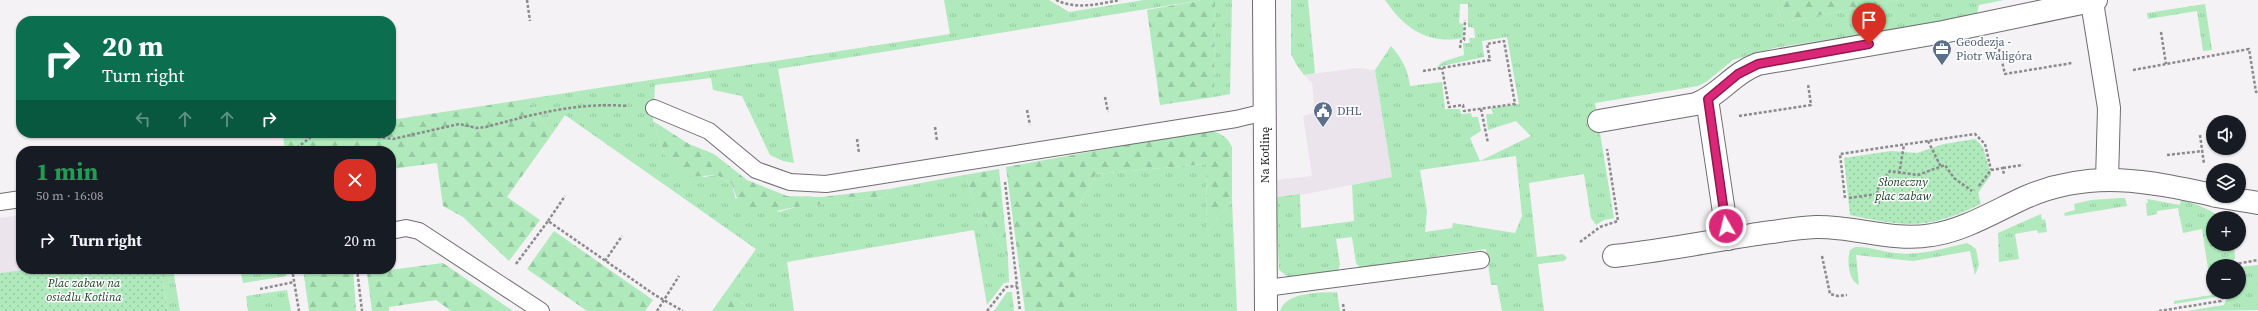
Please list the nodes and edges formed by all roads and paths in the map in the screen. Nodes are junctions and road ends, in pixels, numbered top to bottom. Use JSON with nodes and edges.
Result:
{"nodes":[{"id":1,"x":527,"y":0,"type":"edge"},
{"id":2,"x":1056,"y":0,"type":"edge"},
{"id":3,"x":1120,"y":0,"type":"edge"},
{"id":4,"x":1264,"y":0,"type":"edge"},
{"id":5,"x":2094,"y":1,"type":"edge"},
{"id":6,"x":1465,"y":20,"type":"dead end"},
{"id":7,"x":530,"y":21,"type":"dead end"},
{"id":8,"x":2161,"y":32,"type":"dead end"},
{"id":9,"x":1998,"y":41,"type":"dead end"},
{"id":10,"x":1460,"y":48,"type":"dead end"},
{"id":11,"x":2074,"y":63,"type":"dead end"},
{"id":12,"x":2166,"y":64,"type":"junction"},
{"id":13,"x":1442,"y":68,"type":"junction"},
{"id":14,"x":1423,"y":71,"type":"dead end"},
{"id":15,"x":2125,"y":72,"type":"dead end"},
{"id":16,"x":1807,"y":83,"type":"dead end"},
{"id":17,"x":2258,"y":91,"type":"edge"},
{"id":18,"x":1708,"y":99,"type":"junction"},
{"id":19,"x":654,"y":108,"type":"joint"},
{"id":20,"x":1481,"y":109,"type":"junction"},
{"id":21,"x":1027,"y":110,"type":"dead end"},
{"id":22,"x":1265,"y":112,"type":"junction"},
{"id":23,"x":1733,"y":119,"type":"dead end"},
{"id":24,"x":1599,"y":121,"type":"dead end"},
{"id":25,"x":1030,"y":126,"type":"dead end"},
{"id":26,"x":935,"y":127,"type":"dead end"},
{"id":27,"x":2200,"y":135,"type":"dead end"},
{"id":28,"x":310,"y":138,"type":"edge"},
{"id":29,"x":386,"y":138,"type":"edge"},
{"id":30,"x":857,"y":139,"type":"dead end"},
{"id":31,"x":938,"y":141,"type":"dead end"},
{"id":32,"x":1928,"y":141,"type":"junction"},
{"id":33,"x":1488,"y":143,"type":"dead end"},
{"id":34,"x":1904,"y":144,"type":"junction"},
{"id":35,"x":299,"y":146,"type":"edge"},
{"id":36,"x":860,"y":155,"type":"dead end"},
{"id":37,"x":1002,"y":156,"type":"junction"},
{"id":38,"x":1608,"y":156,"type":"dead end"},
{"id":39,"x":2026,"y":165,"type":"dead end"},
{"id":40,"x":1941,"y":167,"type":"junction"},
{"id":41,"x":2003,"y":168,"type":"dead end"},
{"id":42,"x":1991,"y":170,"type":"dead end"},
{"id":43,"x":2206,"y":172,"type":"dead end"},
{"id":44,"x":1899,"y":174,"type":"junction"},
{"id":45,"x":2107,"y":180,"type":"junction"},
{"id":46,"x":1975,"y":192,"type":"dead end"},
{"id":47,"x":1878,"y":194,"type":"junction"},
{"id":48,"x":2206,"y":194,"type":"edge"},
{"id":49,"x":565,"y":196,"type":"dead end"},
{"id":50,"x":1844,"y":198,"type":"dead end"},
{"id":51,"x":1849,"y":198,"type":"dead end"},
{"id":52,"x":16,"y":200,"type":"edge"},
{"id":53,"x":2246,"y":201,"type":"edge"},
{"id":54,"x":0,"y":202,"type":"edge"},
{"id":55,"x":2258,"y":203,"type":"edge"},
{"id":56,"x":1878,"y":210,"type":"dead end"},
{"id":57,"x":548,"y":221,"type":"junction"},
{"id":58,"x":396,"y":230,"type":"edge"},
{"id":59,"x":622,"y":236,"type":"dead end"},
{"id":60,"x":1728,"y":239,"type":"junction"},
{"id":61,"x":1580,"y":242,"type":"dead end"},
{"id":62,"x":1614,"y":256,"type":"dead end"},
{"id":63,"x":1481,"y":260,"type":"dead end"},
{"id":64,"x":2258,"y":260,"type":"edge"},
{"id":65,"x":605,"y":261,"type":"junction"},
{"id":66,"x":2246,"y":262,"type":"edge"},
{"id":67,"x":293,"y":274,"type":"edge"},
{"id":68,"x":358,"y":274,"type":"edge"},
{"id":69,"x":679,"y":276,"type":"dead end"},
{"id":70,"x":294,"y":282,"type":"junction"},
{"id":71,"x":501,"y":284,"type":"junction"},
{"id":72,"x":1017,"y":286,"type":"junction"},
{"id":73,"x":1266,"y":288,"type":"junction"},
{"id":74,"x":260,"y":289,"type":"dead end"},
{"id":75,"x":1847,"y":295,"type":"dead end"},
{"id":76,"x":1834,"y":296,"type":"dead end"},
{"id":77,"x":2222,"y":299,"type":"edge"},
{"id":78,"x":663,"y":300,"type":"junction"},
{"id":79,"x":299,"y":311,"type":"edge"},
{"id":80,"x":362,"y":311,"type":"edge"},
{"id":81,"x":541,"y":311,"type":"edge"},
{"id":82,"x":657,"y":311,"type":"edge"},
{"id":83,"x":683,"y":311,"type":"edge"},
{"id":84,"x":987,"y":311,"type":"edge"},
{"id":85,"x":1020,"y":311,"type":"edge"},
{"id":86,"x":1266,"y":311,"type":"edge"},
{"id":87,"x":2159,"y":311,"type":"edge"}],
"edges":[{"from":1,"to":7,"type":"path"},
{"from":2,"to":3,"type":"path"},
{"from":4,"to":22,"type":"street","name":"Na Kotlinę"},
{"from":5,"to":18,"type":"street"},
{"from":5,"to":45,"type":"street"},
{"from":6,"to":10,"type":"path"},
{"from":8,"to":12,"type":"path"},
{"from":9,"to":11,"type":"path"},
{"from":12,"to":15,"type":"path"},
{"from":12,"to":17,"type":"path"},
{"from":13,"to":14,"type":"path"},
{"from":13,"to":20,"type":"path"},
{"from":13,"to":20,"type":"path"},
{"from":16,"to":23,"type":"path"},
{"from":18,"to":24,"type":"street"},
{"from":18,"to":60,"type":"street"},
{"from":19,"to":29,"type":"path"},
{"from":19,"to":37,"type":"lane"},
{"from":20,"to":33,"type":"path"},
{"from":21,"to":25,"type":"path"},
{"from":22,"to":37,"type":"lane"},
{"from":22,"to":73,"type":"street","name":"Na Kotlinę"},
{"from":26,"to":31,"type":"path"},
{"from":27,"to":43,"type":"path"},
{"from":28,"to":35,"type":"path"},
{"from":30,"to":36,"type":"path"},
{"from":32,"to":34,"type":"path"},
{"from":32,"to":40,"type":"path"},
{"from":32,"to":42,"type":"path"},
{"from":34,"to":44,"type":"path"},
{"from":34,"to":50,"type":"path"},
{"from":37,"to":72,"type":"path"},
{"from":38,"to":61,"type":"path"},
{"from":39,"to":41,"type":"path"},
{"from":40,"to":44,"type":"path"},
{"from":40,"to":46,"type":"path"},
{"from":44,"to":47,"type":"path"},
{"from":45,"to":48,"type":"street"},
{"from":45,"to":60,"type":"street"},
{"from":47,"to":51,"type":"path"},
{"from":47,"to":56,"type":"path"},
{"from":49,"to":57,"type":"path"},
{"from":52,"to":54,"type":"lane"},
{"from":53,"to":55,"type":"street"},
{"from":57,"to":65,"type":"path"},
{"from":57,"to":71,"type":"path"},
{"from":58,"to":71,"type":"lane"},
{"from":59,"to":65,"type":"path"},
{"from":60,"to":62,"type":"street"},
{"from":63,"to":73,"type":"lane"},
{"from":64,"to":66,"type":"path"},
{"from":65,"to":78,"type":"path"},
{"from":67,"to":70,"type":"path"},
{"from":68,"to":80,"type":"path"},
{"from":69,"to":78,"type":"path"},
{"from":70,"to":74,"type":"path"},
{"from":70,"to":79,"type":"path"},
{"from":71,"to":81,"type":"lane"},
{"from":72,"to":84,"type":"path"},
{"from":72,"to":85,"type":"path"},
{"from":73,"to":86,"type":"street","name":"Na Kotlinę"},
{"from":75,"to":76,"type":"path"},
{"from":77,"to":87,"type":"path"},
{"from":78,"to":82,"type":"path"},
{"from":78,"to":83,"type":"path"}]}
